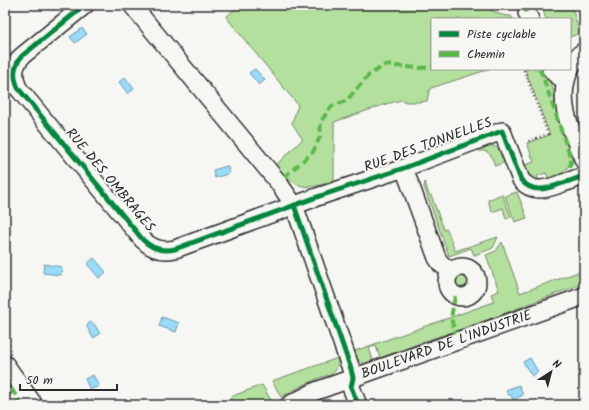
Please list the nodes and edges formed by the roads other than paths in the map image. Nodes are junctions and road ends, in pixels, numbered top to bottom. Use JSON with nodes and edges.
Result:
{"nodes":[{"id":1,"x":85,"y":5,"type":"edge"},
{"id":2,"x":132,"y":5,"type":"edge"},
{"id":3,"x":584,"y":51,"type":"edge"},
{"id":4,"x":571,"y":67,"type":"edge"},
{"id":5,"x":552,"y":70,"type":"edge"},
{"id":6,"x":568,"y":72,"type":"edge"},
{"id":7,"x":584,"y":161,"type":"edge"},
{"id":8,"x":404,"y":168,"type":"junction"},
{"id":9,"x":584,"y":176,"type":"edge"},
{"id":10,"x":294,"y":205,"type":"junction"},
{"id":11,"x":451,"y":271,"type":"dead end"},
{"id":12,"x":584,"y":296,"type":"edge"},
{"id":13,"x":5,"y":364,"type":"edge"},
{"id":14,"x":353,"y":378,"type":"junction"},
{"id":15,"x":30,"y":399,"type":"edge"},
{"id":16,"x":12,"y":405,"type":"edge"},
{"id":17,"x":289,"y":405,"type":"edge"},
{"id":18,"x":358,"y":405,"type":"edge"}],
"edges":[{"from":1,"to":10,"type":"street","name":"RUE DES OMBRAGES"},
{"from":2,"to":10,"type":"street"},
{"from":3,"to":4,"type":"street"},
{"from":5,"to":6,"type":"street"},
{"from":6,"to":7,"type":"street"},
{"from":8,"to":9,"type":"street","name":"RUE DES TONNELLES"},
{"from":8,"to":10,"type":"street","name":"RUE DES TONNELLES"},
{"from":8,"to":11,"type":"street"},
{"from":10,"to":14,"type":"street"},
{"from":12,"to":14,"type":"street","name":"BOULEVARD DE L'INDUSTRIE"},
{"from":13,"to":15,"type":"street"},
{"from":14,"to":17,"type":"street","name":"BOULEVARD DE L'INDUSTRIE"},
{"from":14,"to":18,"type":"street"},
{"from":15,"to":16,"type":"street"}]}
